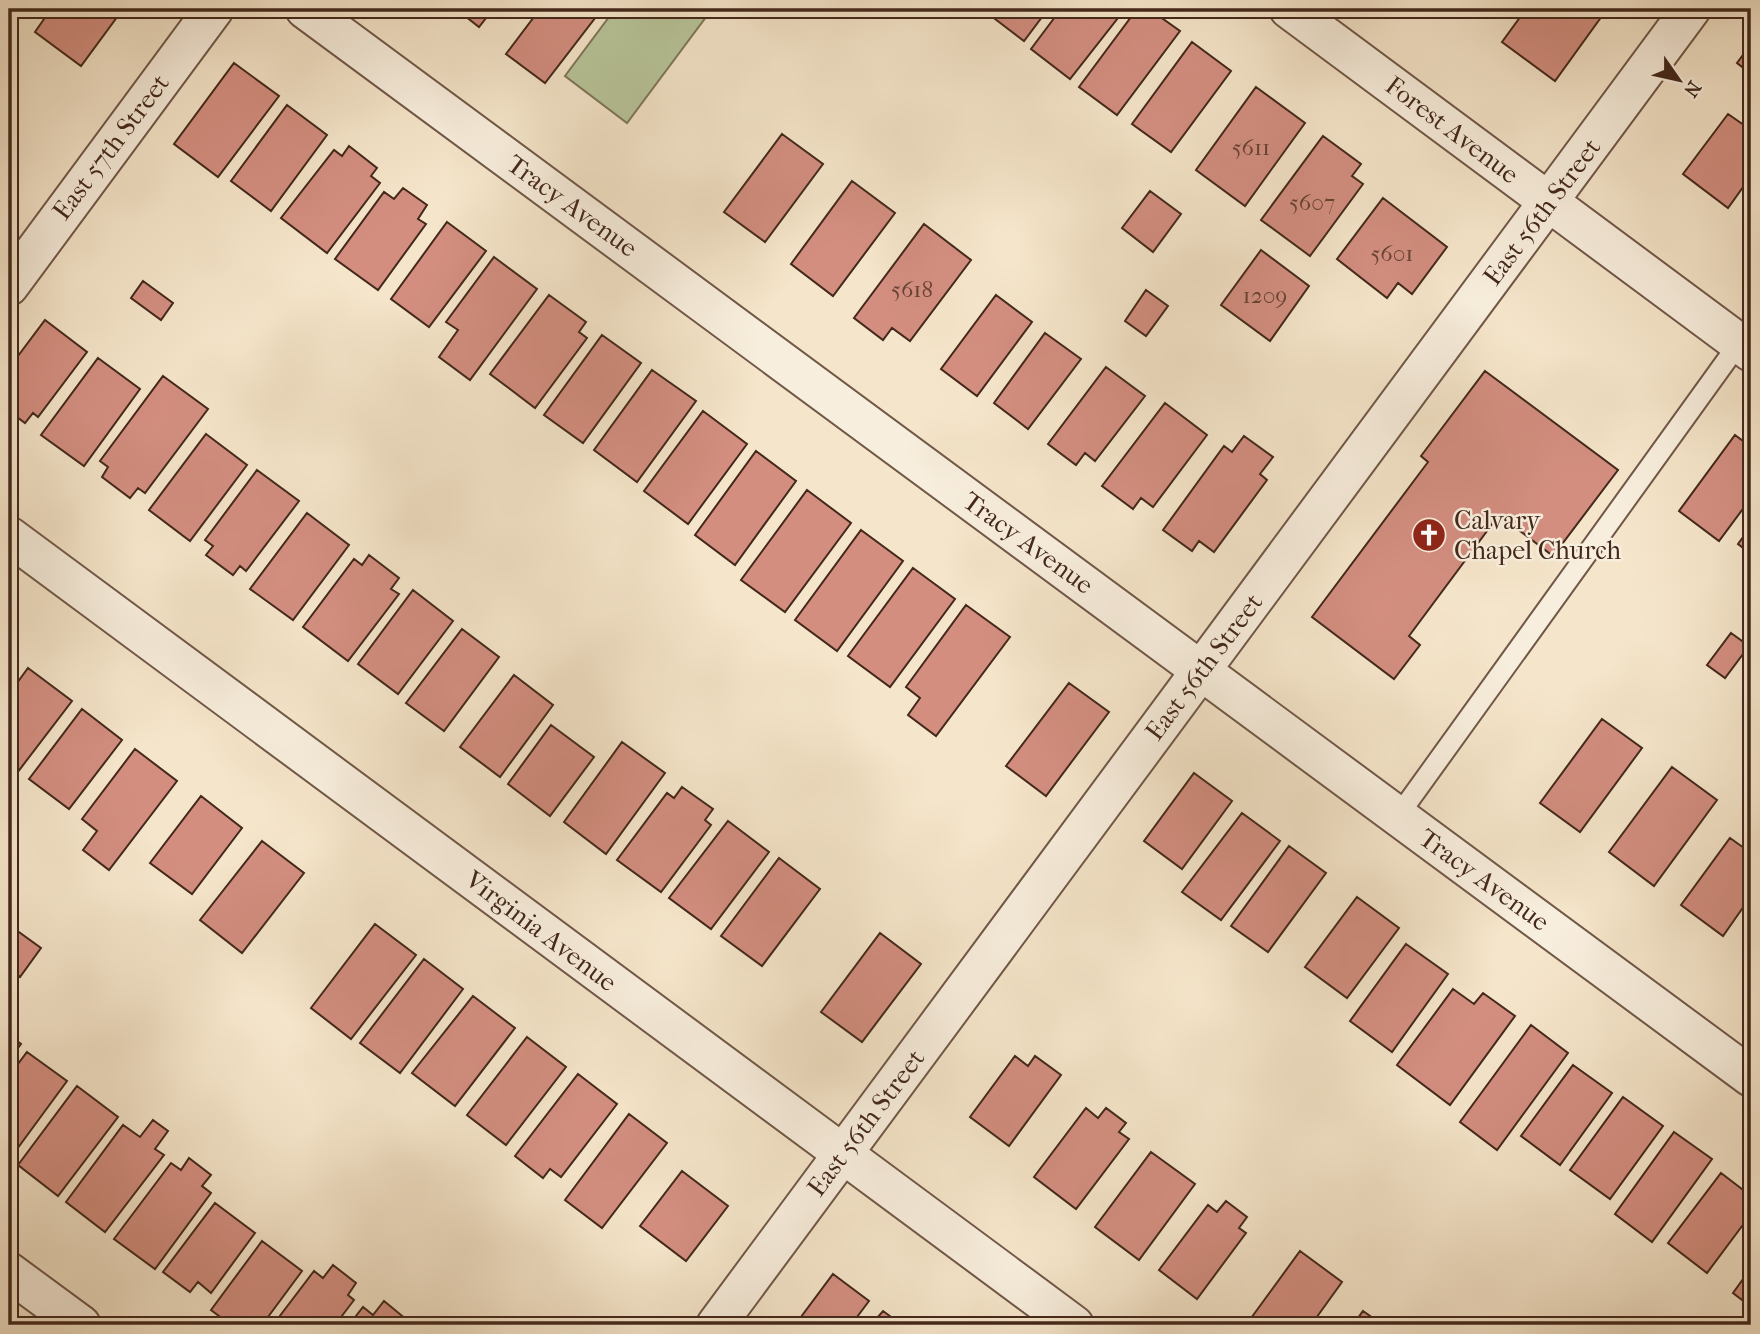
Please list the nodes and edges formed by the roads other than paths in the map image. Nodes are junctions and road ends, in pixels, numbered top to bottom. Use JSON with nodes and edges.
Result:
{"nodes":[{"id":1,"x":214,"y":9,"type":"edge"},
{"id":2,"x":305,"y":9,"type":"edge"},
{"id":3,"x":1289,"y":9,"type":"edge"},
{"id":4,"x":1691,"y":9,"type":"edge"},
{"id":5,"x":1549,"y":202,"type":"junction"},
{"id":6,"x":9,"y":286,"type":"edge"},
{"id":7,"x":1745,"y":348,"type":"edge"},
{"id":8,"x":9,"y":536,"type":"edge"},
{"id":9,"x":1202,"y":671,"type":"junction"},
{"id":10,"x":1398,"y":816,"type":"junction"},
{"id":11,"x":1751,"y":1077,"type":"edge"},
{"id":12,"x":842,"y":1154,"type":"junction"},
{"id":13,"x":9,"y":1272,"type":"edge"},
{"id":14,"x":81,"y":1325,"type":"edge"},
{"id":15,"x":716,"y":1325,"type":"edge"},
{"id":16,"x":1074,"y":1325,"type":"edge"}],
"edges":[{"from":1,"to":6,"type":"street","name":"East 57th Street"},
{"from":2,"to":9,"type":"street","name":"Tracy Avenue"},
{"from":3,"to":5,"type":"street","name":"Forest Avenue"},
{"from":4,"to":5,"type":"street","name":"East 56th Street"},
{"from":5,"to":7,"type":"street","name":"Forest Avenue"},
{"from":5,"to":9,"type":"street","name":"East 56th Street"},
{"from":7,"to":10,"type":"lane"},
{"from":8,"to":12,"type":"street","name":"Virginia Avenue"},
{"from":9,"to":10,"type":"street","name":"Tracy Avenue"},
{"from":9,"to":12,"type":"street","name":"East 56th Street"},
{"from":10,"to":11,"type":"street","name":"Tracy Avenue"},
{"from":12,"to":15,"type":"street","name":"East 56th Street"},
{"from":12,"to":16,"type":"street","name":"Virginia Avenue"},
{"from":13,"to":14,"type":"street"}]}
